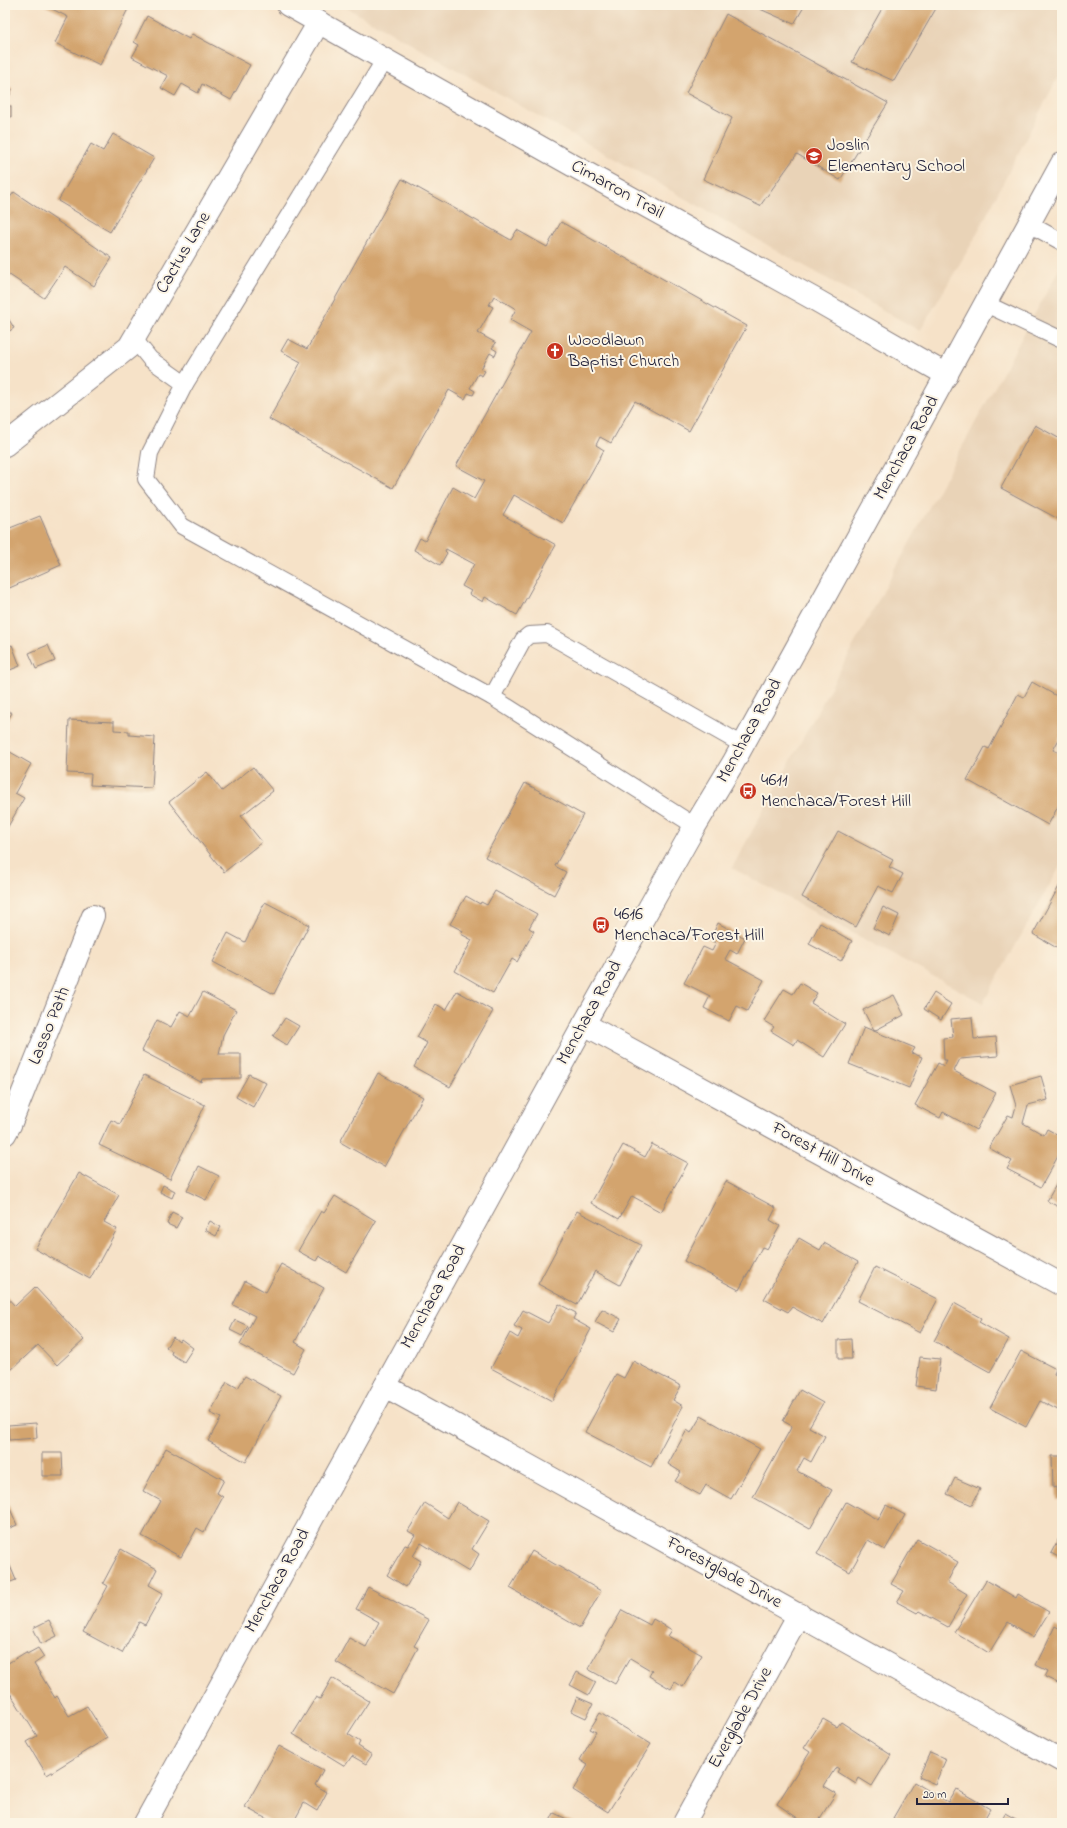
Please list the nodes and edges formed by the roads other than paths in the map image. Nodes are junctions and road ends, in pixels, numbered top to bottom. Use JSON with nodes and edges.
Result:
{"nodes":[{"id":1,"x":288,"y":5,"type":"edge"},
{"id":2,"x":319,"y":22,"type":"junction"},
{"id":3,"x":385,"y":59,"type":"junction"},
{"id":4,"x":1062,"y":163,"type":"edge"},
{"id":5,"x":1029,"y":224,"type":"junction"},
{"id":6,"x":1062,"y":242,"type":"edge"},
{"id":7,"x":986,"y":304,"type":"junction"},
{"id":8,"x":134,"y":339,"type":"junction"},
{"id":9,"x":1062,"y":340,"type":"edge"},
{"id":10,"x":947,"y":375,"type":"junction"},
{"id":11,"x":186,"y":384,"type":"junction"},
{"id":12,"x":5,"y":444,"type":"edge"},
{"id":13,"x":492,"y":697,"type":"junction"},
{"id":14,"x":743,"y":744,"type":"junction"},
{"id":15,"x":695,"y":826,"type":"junction"},
{"id":16,"x":93,"y":916,"type":"dead end"},
{"id":17,"x":584,"y":1024,"type":"junction"},
{"id":18,"x":5,"y":1134,"type":"edge"},
{"id":19,"x":1062,"y":1285,"type":"edge"},
{"id":20,"x":385,"y":1386,"type":"junction"},
{"id":21,"x":798,"y":1614,"type":"junction"},
{"id":22,"x":1062,"y":1761,"type":"edge"},
{"id":23,"x":144,"y":1823,"type":"edge"},
{"id":24,"x":684,"y":1823,"type":"edge"}],
"edges":[{"from":1,"to":2,"type":"street","name":"Cimarron Trail"},
{"from":2,"to":3,"type":"street","name":"Cimarron Trail"},
{"from":2,"to":8,"type":"street","name":"Cactus Lane"},
{"from":3,"to":10,"type":"street","name":"Cimarron Trail"},
{"from":3,"to":11,"type":"lane"},
{"from":4,"to":5,"type":"street","name":"Menchaca Road"},
{"from":5,"to":6,"type":"lane"},
{"from":5,"to":7,"type":"street","name":"Menchaca Road"},
{"from":7,"to":9,"type":"lane"},
{"from":7,"to":10,"type":"street","name":"Menchaca Road"},
{"from":8,"to":11,"type":"lane"},
{"from":8,"to":12,"type":"street","name":"Cactus Lane"},
{"from":10,"to":14,"type":"street","name":"Menchaca Road"},
{"from":11,"to":13,"type":"lane"},
{"from":13,"to":14,"type":"lane"},
{"from":13,"to":15,"type":"lane"},
{"from":14,"to":15,"type":"street","name":"Menchaca Road"},
{"from":15,"to":17,"type":"street","name":"Menchaca Road"},
{"from":16,"to":18,"type":"street","name":"Lasso Path"},
{"from":17,"to":19,"type":"street","name":"Forest Hill Drive"},
{"from":17,"to":20,"type":"street","name":"Menchaca Road"},
{"from":20,"to":21,"type":"street","name":"Forestglade Drive"},
{"from":20,"to":23,"type":"street","name":"Menchaca Road"},
{"from":21,"to":22,"type":"street","name":"Forestglade Drive"},
{"from":21,"to":24,"type":"street","name":"Everglade Drive"}]}
